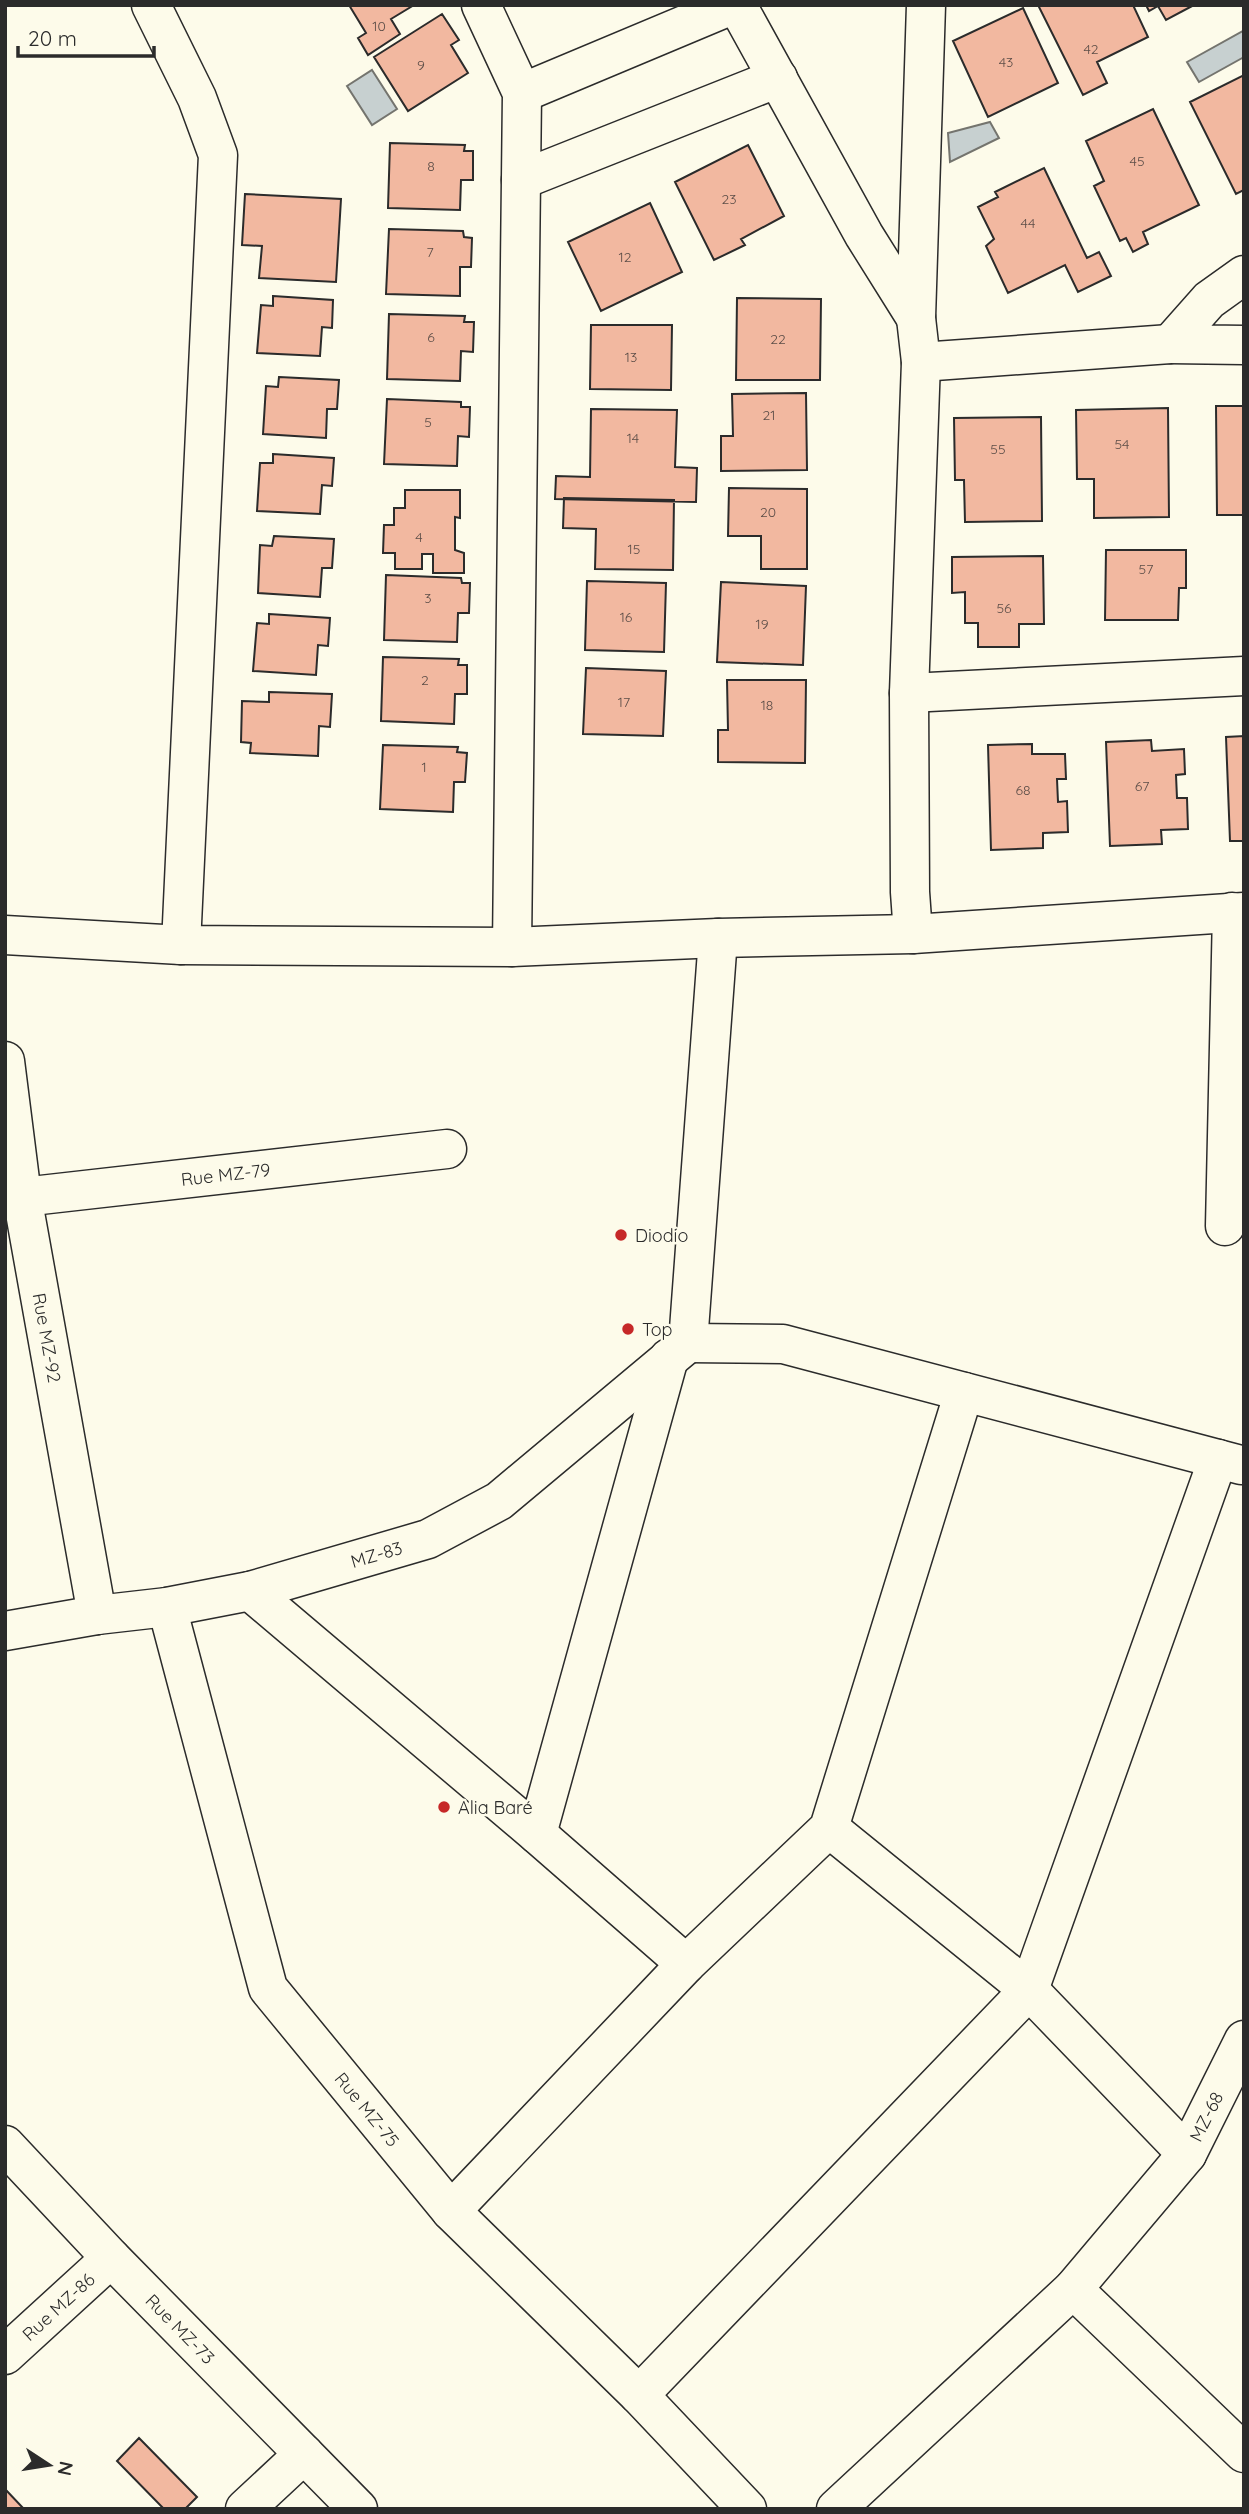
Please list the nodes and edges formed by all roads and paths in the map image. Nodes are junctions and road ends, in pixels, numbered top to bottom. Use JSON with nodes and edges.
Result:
{"nodes":[{"id":1,"x":151,"y":5,"type":"edge"},
{"id":2,"x":481,"y":5,"type":"edge"},
{"id":3,"x":735,"y":5,"type":"edge"},
{"id":4,"x":926,"y":5,"type":"edge"},
{"id":5,"x":778,"y":78,"type":"junction"},
{"id":6,"x":522,"y":93,"type":"junction"},
{"id":7,"x":521,"y":180,"type":"junction"},
{"id":8,"x":920,"y":206,"type":"junction"},
{"id":9,"x":864,"y":235,"type":"junction"},
{"id":10,"x":1244,"y":275,"type":"edge"},
{"id":11,"x":916,"y":318,"type":"junction"},
{"id":12,"x":1170,"y":344,"type":"junction"},
{"id":13,"x":1244,"y":345,"type":"edge"},
{"id":14,"x":921,"y":362,"type":"junction"},
{"id":15,"x":1244,"y":676,"type":"edge"},
{"id":16,"x":909,"y":693,"type":"junction"},
{"id":17,"x":1238,"y":912,"type":"edge"},
{"id":18,"x":913,"y":934,"type":"junction"},
{"id":19,"x":5,"y":935,"type":"edge"},
{"id":20,"x":718,"y":938,"type":"junction"},
{"id":21,"x":180,"y":945,"type":"junction"},
{"id":22,"x":512,"y":947,"type":"junction"},
{"id":23,"x":5,"y":1061,"type":"edge"},
{"id":24,"x":447,"y":1149,"type":"dead end"},
{"id":25,"x":13,"y":1197,"type":"edge"},
{"id":26,"x":1226,"y":1226,"type":"dead end"},
{"id":27,"x":679,"y":1350,"type":"junction"},
{"id":28,"x":964,"y":1392,"type":"junction"},
{"id":29,"x":1231,"y":1463,"type":"edge"},
{"id":30,"x":250,"y":1591,"type":"junction"},
{"id":31,"x":167,"y":1607,"type":"junction"},
{"id":32,"x":97,"y":1615,"type":"junction"},
{"id":33,"x":5,"y":1631,"type":"edge"},
{"id":34,"x":829,"y":1828,"type":"junction"},
{"id":35,"x":537,"y":1834,"type":"junction"},
{"id":36,"x":686,"y":1964,"type":"junction"},
{"id":37,"x":1029,"y":1990,"type":"junction"},
{"id":38,"x":1244,"y":2040,"type":"edge"},
{"id":39,"x":5,"y":2145,"type":"edge"},
{"id":40,"x":1186,"y":2154,"type":"junction"},
{"id":41,"x":451,"y":2211,"type":"junction"},
{"id":42,"x":111,"y":2258,"type":"junction"},
{"id":43,"x":1073,"y":2289,"type":"junction"},
{"id":44,"x":5,"y":2355,"type":"edge"},
{"id":45,"x":639,"y":2395,"type":"junction"},
{"id":46,"x":1244,"y":2453,"type":"edge"},
{"id":47,"x":304,"y":2454,"type":"junction"},
{"id":48,"x":245,"y":2509,"type":"edge"},
{"id":49,"x":358,"y":2509,"type":"edge"},
{"id":50,"x":747,"y":2509,"type":"edge"},
{"id":51,"x":836,"y":2509,"type":"edge"}],
"edges":[{"from":1,"to":21,"type":"street"},
{"from":2,"to":6,"type":"street"},
{"from":3,"to":5,"type":"street"},
{"from":3,"to":6,"type":"street"},
{"from":4,"to":8,"type":"street"},
{"from":5,"to":7,"type":"street"},
{"from":5,"to":9,"type":"street"},
{"from":6,"to":7,"type":"street"},
{"from":7,"to":22,"type":"street"},
{"from":8,"to":9,"type":"street"},
{"from":8,"to":11,"type":"street"},
{"from":9,"to":11,"type":"street"},
{"from":10,"to":12,"type":"street"},
{"from":11,"to":14,"type":"street"},
{"from":12,"to":13,"type":"street"},
{"from":12,"to":14,"type":"street"},
{"from":14,"to":16,"type":"street"},
{"from":15,"to":16,"type":"street"},
{"from":16,"to":18,"type":"street"},
{"from":17,"to":18,"type":"street"},
{"from":17,"to":26,"type":"street"},
{"from":18,"to":20,"type":"street"},
{"from":19,"to":21,"type":"street"},
{"from":20,"to":22,"type":"street"},
{"from":20,"to":27,"type":"street"},
{"from":21,"to":22,"type":"street"},
{"from":23,"to":25,"type":"street","name":"Rue MZ-92"},
{"from":24,"to":25,"type":"street","name":"Rue MZ-79"},
{"from":25,"to":32,"type":"street","name":"Rue MZ-92"},
{"from":27,"to":28,"type":"street"},
{"from":27,"to":30,"type":"street","name":"MZ-83"},
{"from":27,"to":35,"type":"street"},
{"from":28,"to":29,"type":"street"},
{"from":28,"to":34,"type":"street"},
{"from":29,"to":37,"type":"street"},
{"from":30,"to":31,"type":"street","name":"MZ-83"},
{"from":30,"to":35,"type":"street"},
{"from":31,"to":32,"type":"street","name":"MZ-83"},
{"from":31,"to":41,"type":"street","name":"Rue MZ-75"},
{"from":32,"to":33,"type":"street","name":"MZ-83"},
{"from":34,"to":36,"type":"street"},
{"from":34,"to":37,"type":"street"},
{"from":35,"to":36,"type":"street"},
{"from":36,"to":41,"type":"street"},
{"from":37,"to":40,"type":"street"},
{"from":37,"to":45,"type":"street"},
{"from":38,"to":40,"type":"street","name":"MZ-68"},
{"from":39,"to":42,"type":"street","name":"Rue MZ-73"},
{"from":40,"to":43,"type":"street","name":"MZ-68"},
{"from":41,"to":45,"type":"street","name":"Rue MZ-75"},
{"from":42,"to":44,"type":"street","name":"Rue MZ-86"},
{"from":42,"to":47,"type":"street","name":"Rue MZ-73"},
{"from":43,"to":46,"type":"street"},
{"from":43,"to":51,"type":"street","name":"MZ-68"},
{"from":45,"to":50,"type":"street","name":"Rue MZ-75"},
{"from":47,"to":48,"type":"street"},
{"from":47,"to":49,"type":"street","name":"Rue MZ-73"}]}
